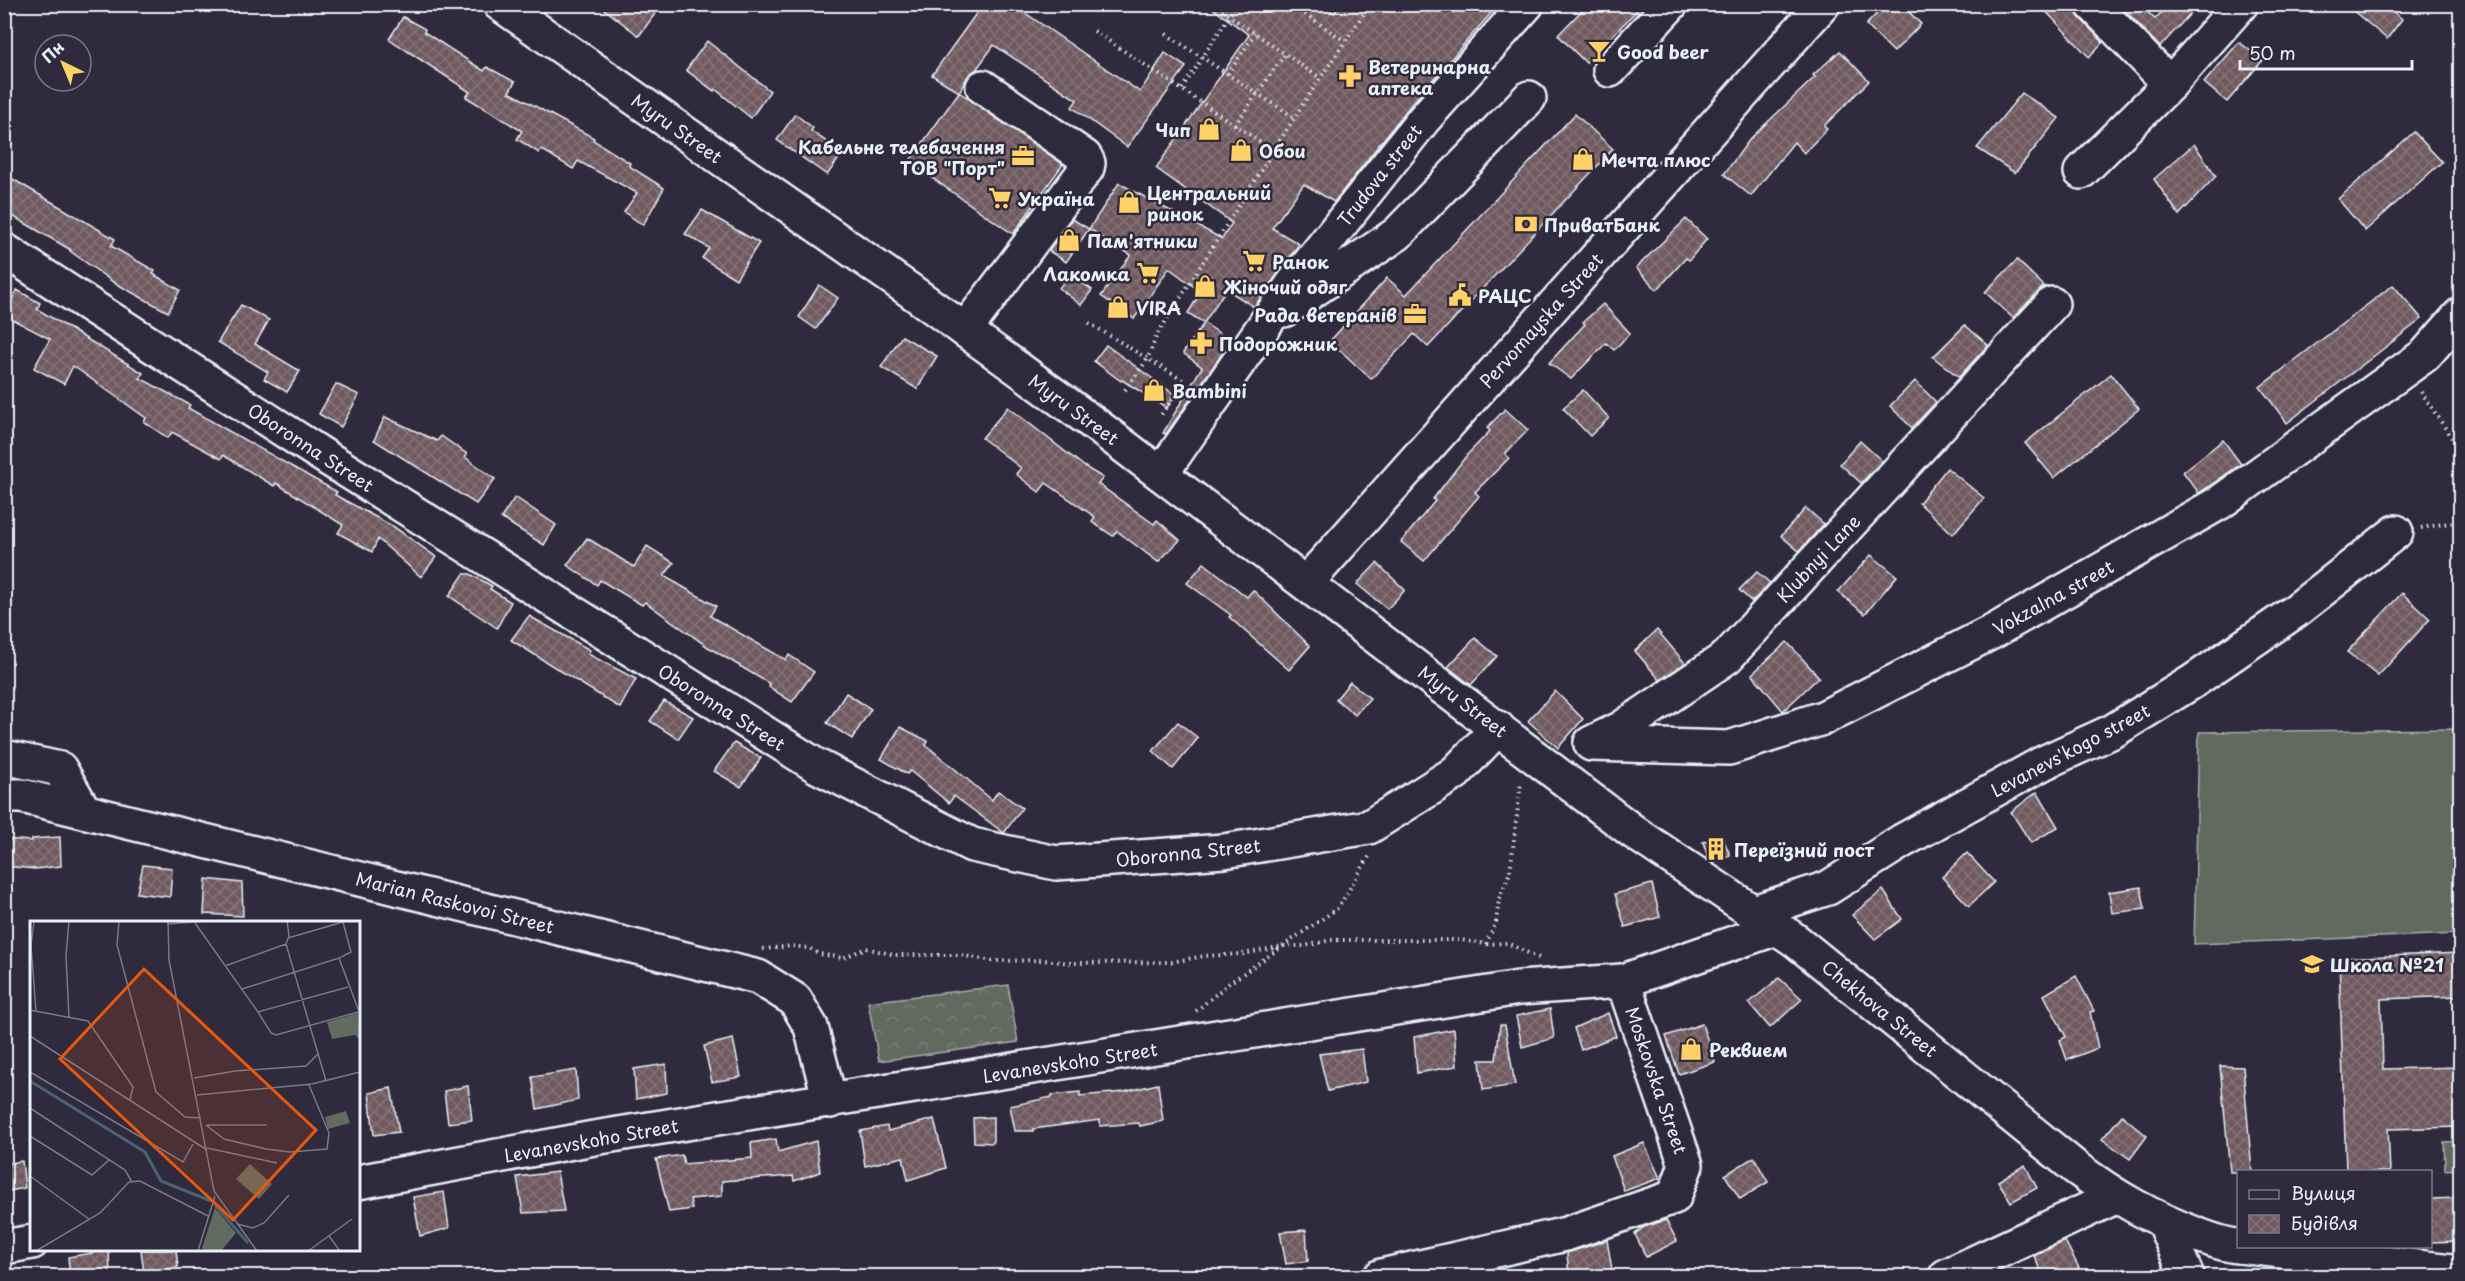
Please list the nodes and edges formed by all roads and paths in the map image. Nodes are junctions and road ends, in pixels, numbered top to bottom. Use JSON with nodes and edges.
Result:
{"nodes":[{"id":1,"x":500,"y":4,"type":"edge"},
{"id":2,"x":1212,"y":4,"type":"edge"},
{"id":3,"x":1237,"y":4,"type":"edge"},
{"id":4,"x":1290,"y":4,"type":"edge"},
{"id":5,"x":1370,"y":4,"type":"edge"},
{"id":6,"x":1527,"y":4,"type":"edge"},
{"id":7,"x":1671,"y":4,"type":"edge"},
{"id":8,"x":1823,"y":4,"type":"edge"},
{"id":9,"x":2091,"y":4,"type":"edge"},
{"id":10,"x":2241,"y":4,"type":"edge"},
{"id":11,"x":1229,"y":16,"type":"junction"},
{"id":12,"x":1094,"y":31,"type":"dead end"},
{"id":13,"x":1255,"y":33,"type":"junction"},
{"id":14,"x":1166,"y":34,"type":"dead end"},
{"id":15,"x":1346,"y":41,"type":"junction"},
{"id":16,"x":1285,"y":54,"type":"junction"},
{"id":17,"x":1201,"y":57,"type":"junction"},
{"id":18,"x":1610,"y":70,"type":"dead end"},
{"id":19,"x":1228,"y":74,"type":"junction"},
{"id":20,"x":1320,"y":78,"type":"junction"},
{"id":21,"x":2170,"y":84,"type":"junction"},
{"id":22,"x":983,"y":87,"type":"dead end"},
{"id":23,"x":1182,"y":89,"type":"junction"},
{"id":24,"x":1256,"y":93,"type":"junction"},
{"id":25,"x":1529,"y":98,"type":"dead end"},
{"id":26,"x":1294,"y":118,"type":"junction"},
{"id":27,"x":1235,"y":125,"type":"junction"},
{"id":28,"x":1274,"y":152,"type":"junction"},
{"id":29,"x":2081,"y":172,"type":"dead end"},
{"id":30,"x":4,"y":250,"type":"edge"},
{"id":31,"x":2052,"y":304,"type":"dead end"},
{"id":32,"x":2460,"y":315,"type":"edge"},
{"id":33,"x":1267,"y":321,"type":"junction"},
{"id":34,"x":1089,"y":324,"type":"dead end"},
{"id":35,"x":965,"y":330,"type":"junction"},
{"id":36,"x":1148,"y":360,"type":"junction"},
{"id":37,"x":2403,"y":371,"type":"junction"},
{"id":38,"x":1125,"y":390,"type":"dead end"},
{"id":39,"x":1161,"y":415,"type":"dead end"},
{"id":40,"x":2460,"y":450,"type":"edge"},
{"id":41,"x":1161,"y":474,"type":"junction"},
{"id":42,"x":2460,"y":522,"type":"edge"},
{"id":43,"x":2396,"y":532,"type":"joint"},
{"id":44,"x":1306,"y":583,"type":"junction"},
{"id":45,"x":1498,"y":728,"type":"junction"},
{"id":46,"x":1591,"y":744,"type":"junction"},
{"id":47,"x":4,"y":757,"type":"edge"},
{"id":48,"x":1535,"y":772,"type":"junction"},
{"id":49,"x":4,"y":796,"type":"edge"},
{"id":50,"x":84,"y":811,"type":"junction"},
{"id":51,"x":1369,"y":827,"type":"junction"},
{"id":52,"x":1635,"y":833,"type":"joint"},
{"id":53,"x":1765,"y":920,"type":"junction"},
{"id":54,"x":1486,"y":944,"type":"junction"},
{"id":55,"x":1283,"y":945,"type":"junction"},
{"id":56,"x":760,"y":950,"type":"dead end"},
{"id":57,"x":1543,"y":961,"type":"dead end"},
{"id":58,"x":1623,"y":981,"type":"junction"},
{"id":59,"x":1194,"y":1013,"type":"dead end"},
{"id":60,"x":830,"y":1101,"type":"junction"},
{"id":61,"x":360,"y":1182,"type":"edge"},
{"id":62,"x":2115,"y":1197,"type":"junction"},
{"id":63,"x":2163,"y":1221,"type":"junction"},
{"id":64,"x":30,"y":1242,"type":"edge"},
{"id":65,"x":2237,"y":1246,"type":"edge"},
{"id":66,"x":4,"y":1247,"type":"edge"},
{"id":67,"x":2256,"y":1248,"type":"edge"},
{"id":68,"x":2460,"y":1272,"type":"edge"},
{"id":69,"x":1381,"y":1276,"type":"edge"},
{"id":70,"x":1946,"y":1276,"type":"edge"},
{"id":71,"x":2187,"y":1276,"type":"edge"}],
"edges":[{"from":1,"to":35,"type":"street","name":"Myru Street"},
{"from":2,"to":11,"type":"path"},
{"from":3,"to":11,"type":"path"},
{"from":4,"to":15,"type":"path"},
{"from":5,"to":15,"type":"path"},
{"from":6,"to":33,"type":"street","name":"Trudova street"},
{"from":7,"to":18,"type":"street"},
{"from":8,"to":44,"type":"street","name":"Pervomayska Street"},
{"from":9,"to":21,"type":"street"},
{"from":10,"to":21,"type":"street"},
{"from":11,"to":13,"type":"path"},
{"from":11,"to":17,"type":"path"},
{"from":12,"to":23,"type":"path"},
{"from":13,"to":16,"type":"path"},
{"from":13,"to":19,"type":"path"},
{"from":14,"to":17,"type":"path"},
{"from":15,"to":20,"type":"path"},
{"from":16,"to":20,"type":"path"},
{"from":16,"to":24,"type":"path"},
{"from":17,"to":19,"type":"path"},
{"from":17,"to":23,"type":"path"},
{"from":19,"to":24,"type":"path"},
{"from":20,"to":26,"type":"path"},
{"from":21,"to":29,"type":"street"},
{"from":22,"to":35,"type":"street"},
{"from":23,"to":27,"type":"path"},
{"from":24,"to":26,"type":"path"},
{"from":24,"to":27,"type":"path"},
{"from":25,"to":33,"type":"street"},
{"from":26,"to":28,"type":"path"},
{"from":27,"to":28,"type":"path"},
{"from":28,"to":36,"type":"path"},
{"from":30,"to":51,"type":"street","name":"Oboronna Street"},
{"from":31,"to":46,"type":"street","name":"Klubnyi Lane"},
{"from":32,"to":37,"type":"street","name":"Vokzalna street"},
{"from":33,"to":41,"type":"street","name":"Trudova street"},
{"from":34,"to":36,"type":"path"},
{"from":35,"to":41,"type":"street","name":"Myru Street"},
{"from":36,"to":38,"type":"path"},
{"from":36,"to":39,"type":"path"},
{"from":37,"to":40,"type":"path"},
{"from":37,"to":46,"type":"street","name":"Vokzalna street"},
{"from":41,"to":44,"type":"street","name":"Myru Street"},
{"from":42,"to":43,"type":"path"},
{"from":43,"to":53,"type":"street","name":"Levanevs'kogo street"},
{"from":44,"to":45,"type":"street","name":"Myru Street"},
{"from":45,"to":48,"type":"street","name":"Myru Street"},
{"from":45,"to":51,"type":"street","name":"Oboronna Street"},
{"from":46,"to":48,"type":"street","name":"Klubnyi Lane"},
{"from":47,"to":50,"type":"street"},
{"from":48,"to":52,"type":"street","name":"Myru Street"},
{"from":48,"to":54,"type":"path"},
{"from":49,"to":50,"type":"street","name":"Marian Raskovoi Street"},
{"from":50,"to":60,"type":"street","name":"Marian Raskovoi Street"},
{"from":51,"to":55,"type":"path"},
{"from":52,"to":53,"type":"street","name":"Chekhova Street"},
{"from":53,"to":58,"type":"street","name":"Levanevskoho Street"},
{"from":53,"to":62,"type":"street","name":"Chekhova Street"},
{"from":54,"to":55,"type":"path"},
{"from":54,"to":57,"type":"path"},
{"from":55,"to":56,"type":"path"},
{"from":55,"to":59,"type":"path"},
{"from":58,"to":60,"type":"street","name":"Levanevskoho Street"},
{"from":58,"to":69,"type":"street","name":"Moskovska Street"},
{"from":60,"to":61,"type":"street","name":"Levanevskoho Street"},
{"from":62,"to":63,"type":"street","name":"Chekhova Street"},
{"from":62,"to":70,"type":"street"},
{"from":63,"to":65,"type":"street","name":"Chekhova Street"},
{"from":63,"to":71,"type":"street"},
{"from":64,"to":66,"type":"street"},
{"from":67,"to":68,"type":"street","name":"Chekhova Street"}]}
